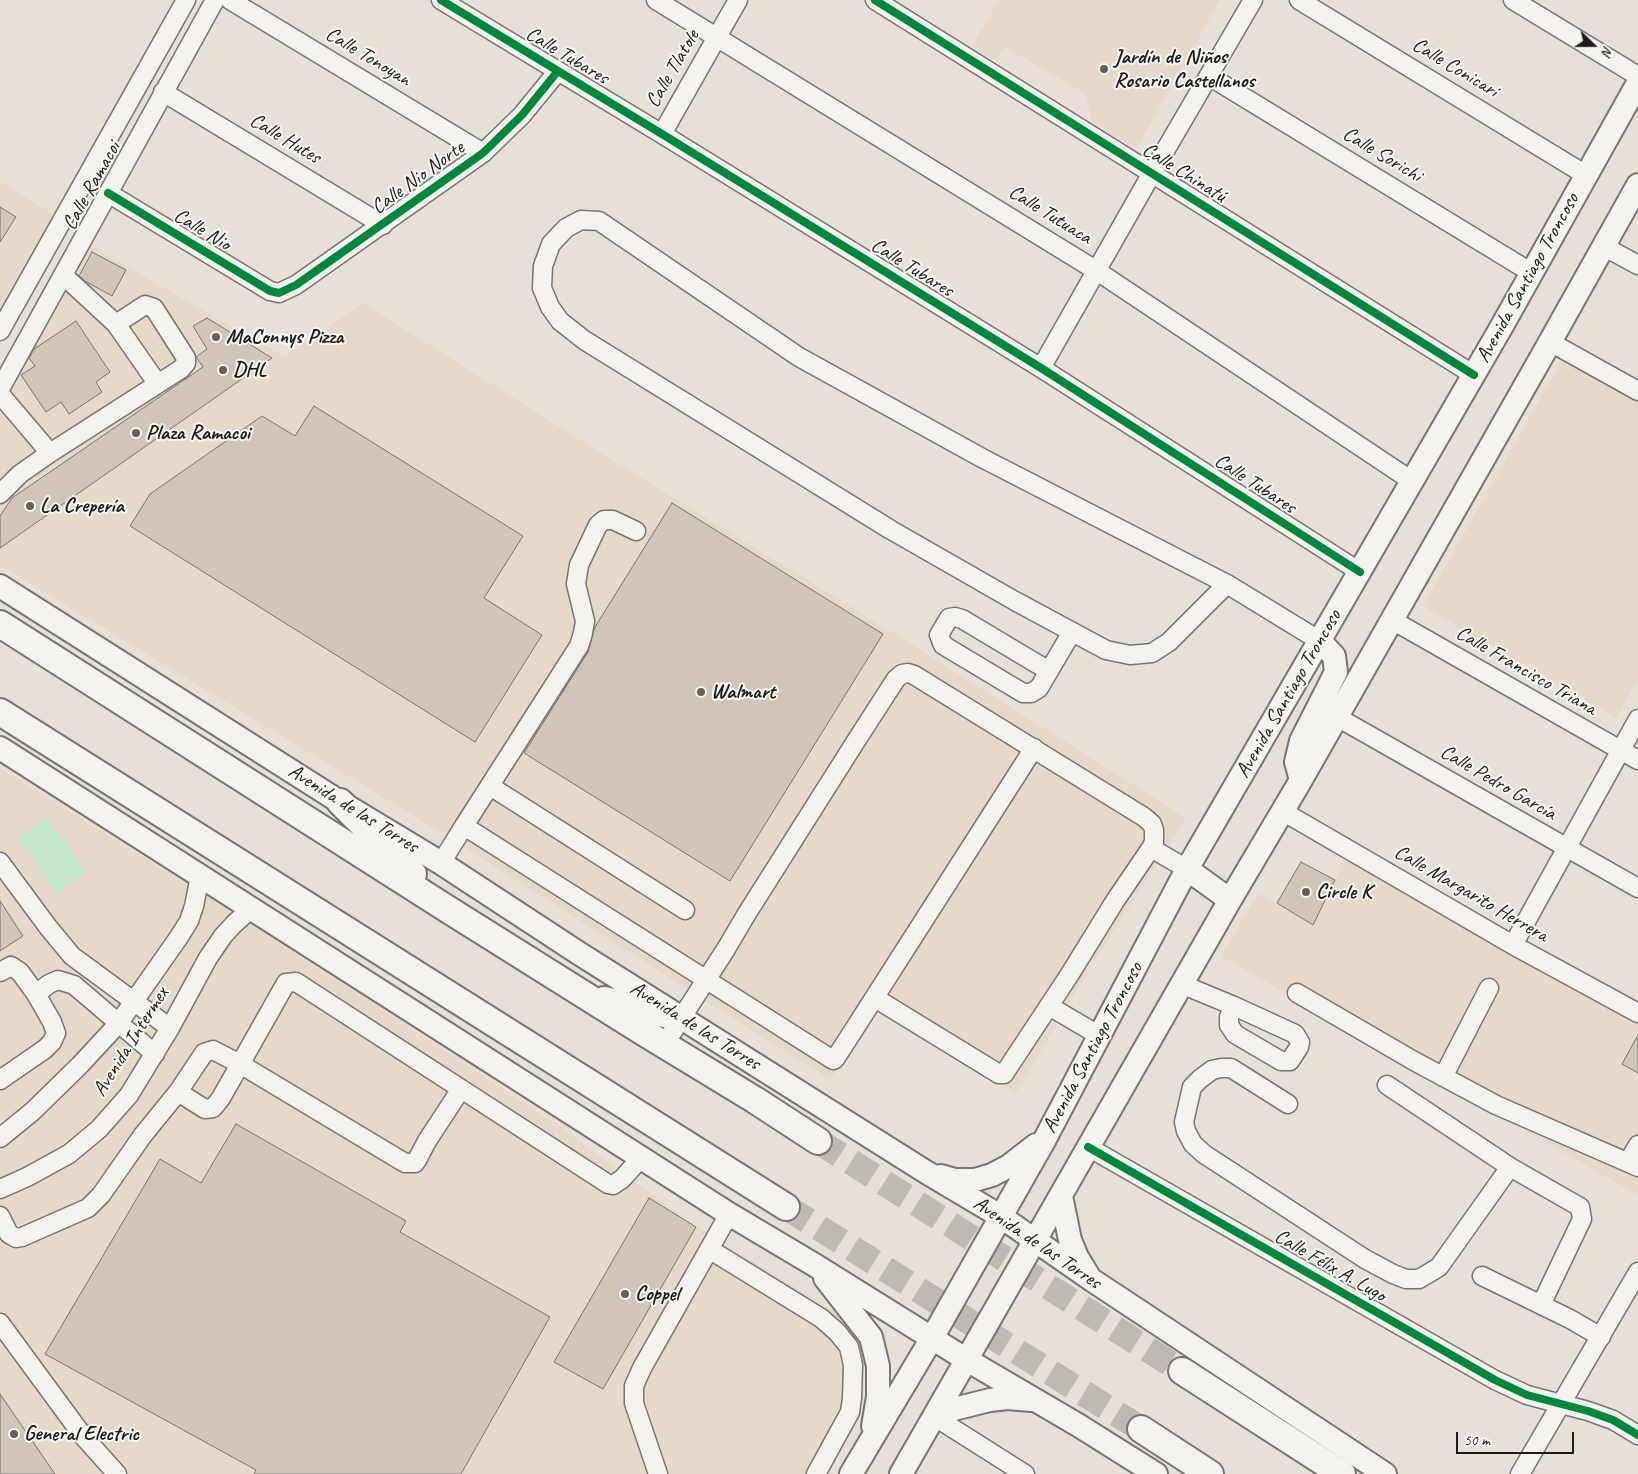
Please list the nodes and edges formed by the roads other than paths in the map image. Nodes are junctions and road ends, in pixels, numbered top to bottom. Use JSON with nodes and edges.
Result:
{"nodes":[{"id":1,"x":186,"y":0,"type":"edge"},
{"id":2,"x":215,"y":0,"type":"edge"},
{"id":3,"x":230,"y":0,"type":"edge"},
{"id":4,"x":441,"y":0,"type":"edge"},
{"id":5,"x":656,"y":0,"type":"edge"},
{"id":6,"x":738,"y":0,"type":"edge"},
{"id":7,"x":875,"y":0,"type":"edge"},
{"id":8,"x":1253,"y":0,"type":"edge"},
{"id":9,"x":1300,"y":0,"type":"edge"},
{"id":10,"x":1513,"y":0,"type":"edge"},
{"id":11,"x":717,"y":38,"type":"junction"},
{"id":12,"x":558,"y":71,"type":"junction"},
{"id":13,"x":1209,"y":76,"type":"junction"},
{"id":14,"x":1638,"y":76,"type":"edge"},
{"id":15,"x":1638,"y":83,"type":"edge"},
{"id":16,"x":163,"y":92,"type":"junction"},
{"id":17,"x":662,"y":134,"type":"junction"},
{"id":18,"x":483,"y":153,"type":"junction"},
{"id":19,"x":1152,"y":174,"type":"junction"},
{"id":20,"x":1586,"y":175,"type":"junction"},
{"id":21,"x":1638,"y":185,"type":"edge"},
{"id":22,"x":108,"y":193,"type":"junction"},
{"id":23,"x":383,"y":225,"type":"junction"},
{"id":24,"x":1604,"y":246,"type":"junction"},
{"id":25,"x":1638,"y":265,"type":"edge"},
{"id":26,"x":1097,"y":271,"type":"junction"},
{"id":27,"x":1532,"y":273,"type":"junction"},
{"id":28,"x":63,"y":275,"type":"junction"},
{"id":29,"x":279,"y":293,"type":"joint"},
{"id":30,"x":116,"y":324,"type":"junction"},
{"id":31,"x":0,"y":331,"type":"edge"},
{"id":32,"x":1550,"y":342,"type":"junction"},
{"id":33,"x":1041,"y":368,"type":"junction"},
{"id":34,"x":1474,"y":375,"type":"junction"},
{"id":35,"x":157,"y":384,"type":"junction"},
{"id":36,"x":0,"y":390,"type":"edge"},
{"id":37,"x":1638,"y":391,"type":"edge"},
{"id":38,"x":0,"y":394,"type":"edge"},
{"id":39,"x":50,"y":453,"type":"junction"},
{"id":40,"x":1412,"y":481,"type":"junction"},
{"id":41,"x":0,"y":494,"type":"edge"},
{"id":42,"x":636,"y":531,"type":"dead end"},
{"id":43,"x":1360,"y":572,"type":"junction"},
{"id":44,"x":1227,"y":584,"type":"junction"},
{"id":45,"x":0,"y":586,"type":"edge"},
{"id":46,"x":1392,"y":620,"type":"junction"},
{"id":47,"x":0,"y":624,"type":"edge"},
{"id":48,"x":1072,"y":632,"type":"junction"},
{"id":49,"x":1320,"y":641,"type":"junction"},
{"id":50,"x":1049,"y":671,"type":"junction"},
{"id":51,"x":0,"y":712,"type":"edge"},
{"id":52,"x":1337,"y":717,"type":"junction"},
{"id":53,"x":1638,"y":719,"type":"edge"},
{"id":54,"x":0,"y":748,"type":"edge"},
{"id":55,"x":1034,"y":748,"type":"junction"},
{"id":56,"x":1620,"y":750,"type":"junction"},
{"id":57,"x":1638,"y":760,"type":"edge"},
{"id":58,"x":1301,"y":780,"type":"junction"},
{"id":59,"x":490,"y":786,"type":"junction"},
{"id":60,"x":340,"y":802,"type":"junction"},
{"id":61,"x":1282,"y":811,"type":"junction"},
{"id":62,"x":464,"y":826,"type":"junction"},
{"id":63,"x":1152,"y":848,"type":"junction"},
{"id":64,"x":1568,"y":849,"type":"junction"},
{"id":65,"x":0,"y":862,"type":"edge"},
{"id":66,"x":441,"y":863,"type":"junction"},
{"id":67,"x":1187,"y":869,"type":"junction"},
{"id":68,"x":200,"y":876,"type":"junction"},
{"id":69,"x":1638,"y":888,"type":"edge"},
{"id":70,"x":1230,"y":900,"type":"junction"},
{"id":71,"x":251,"y":910,"type":"junction"},
{"id":72,"x":449,"y":910,"type":"junction"},
{"id":73,"x":685,"y":910,"type":"dead end"},
{"id":74,"x":1513,"y":945,"type":"junction"},
{"id":75,"x":0,"y":972,"type":"edge"},
{"id":76,"x":706,"y":980,"type":"junction"},
{"id":77,"x":1181,"y":984,"type":"junction"},
{"id":78,"x":1488,"y":988,"type":"dead end"},
{"id":79,"x":36,"y":994,"type":"junction"},
{"id":80,"x":1297,"y":994,"type":"dead end"},
{"id":81,"x":587,"y":996,"type":"junction"},
{"id":82,"x":875,"y":998,"type":"junction"},
{"id":83,"x":134,"y":1002,"type":"junction"},
{"id":84,"x":1048,"y":1006,"type":"junction"},
{"id":85,"x":1234,"y":1006,"type":"dead end"},
{"id":86,"x":1638,"y":1013,"type":"edge"},
{"id":87,"x":682,"y":1018,"type":"junction"},
{"id":88,"x":118,"y":1024,"type":"junction"},
{"id":89,"x":170,"y":1028,"type":"junction"},
{"id":90,"x":1100,"y":1036,"type":"junction"},
{"id":91,"x":664,"y":1045,"type":"junction"},
{"id":92,"x":155,"y":1054,"type":"junction"},
{"id":93,"x":240,"y":1064,"type":"junction"},
{"id":94,"x":1443,"y":1077,"type":"junction"},
{"id":95,"x":0,"y":1080,"type":"edge"},
{"id":96,"x":1387,"y":1085,"type":"dead end"},
{"id":97,"x":461,"y":1089,"type":"junction"},
{"id":98,"x":178,"y":1092,"type":"junction"},
{"id":99,"x":1288,"y":1104,"type":"dead end"},
{"id":100,"x":0,"y":1138,"type":"edge"},
{"id":101,"x":1045,"y":1139,"type":"junction"},
{"id":102,"x":818,"y":1141,"type":"tunnel mouth"},
{"id":103,"x":1638,"y":1145,"type":"edge"},
{"id":104,"x":1088,"y":1147,"type":"junction"},
{"id":105,"x":640,"y":1158,"type":"junction"},
{"id":106,"x":1633,"y":1164,"type":"edge"},
{"id":107,"x":1510,"y":1167,"type":"junction"},
{"id":108,"x":926,"y":1172,"type":"junction"},
{"id":109,"x":0,"y":1189,"type":"edge"},
{"id":110,"x":1061,"y":1196,"type":"junction"},
{"id":111,"x":786,"y":1207,"type":"tunnel mouth"},
{"id":112,"x":729,"y":1214,"type":"junction"},
{"id":113,"x":0,"y":1216,"type":"edge"},
{"id":114,"x":1000,"y":1216,"type":"junction"},
{"id":115,"x":1034,"y":1241,"type":"junction"},
{"id":116,"x":709,"y":1249,"type":"junction"},
{"id":117,"x":813,"y":1264,"type":"junction"},
{"id":118,"x":1638,"y":1272,"type":"edge"},
{"id":119,"x":1482,"y":1276,"type":"dead end"},
{"id":120,"x":1092,"y":1280,"type":"junction"},
{"id":121,"x":1632,"y":1298,"type":"edge"},
{"id":122,"x":1541,"y":1305,"type":"junction"},
{"id":123,"x":0,"y":1323,"type":"edge"},
{"id":124,"x":1601,"y":1337,"type":"junction"},
{"id":125,"x":932,"y":1338,"type":"junction"},
{"id":126,"x":967,"y":1360,"type":"junction"},
{"id":127,"x":1182,"y":1371,"type":"tunnel mouth"},
{"id":128,"x":1035,"y":1400,"type":"junction"},
{"id":129,"x":1560,"y":1404,"type":"junction"},
{"id":130,"x":935,"y":1417,"type":"junction"},
{"id":131,"x":1141,"y":1429,"type":"tunnel mouth"},
{"id":132,"x":1638,"y":1435,"type":"edge"},
{"id":133,"x":870,"y":1443,"type":"junction"},
{"id":134,"x":117,"y":1474,"type":"edge"},
{"id":135,"x":658,"y":1474,"type":"edge"},
{"id":136,"x":816,"y":1474,"type":"edge"},
{"id":137,"x":851,"y":1474,"type":"edge"},
{"id":138,"x":901,"y":1474,"type":"edge"},
{"id":139,"x":1025,"y":1474,"type":"edge"},
{"id":140,"x":1156,"y":1474,"type":"edge"},
{"id":141,"x":1210,"y":1474,"type":"edge"},
{"id":142,"x":1342,"y":1474,"type":"edge"},
{"id":143,"x":1385,"y":1474,"type":"edge"},
{"id":144,"x":1520,"y":1474,"type":"edge"}],
"edges":[{"from":1,"to":31,"type":"street","name":"Calle Ramacoi"},
{"from":2,"to":16,"type":"street","name":"Calle Ramacoi"},
{"from":3,"to":18,"type":"street","name":"Calle Tonoyan"},
{"from":4,"to":12,"type":"street","name":"Calle Tubares"},
{"from":5,"to":11,"type":"street","name":"Calle Tutuaca"},
{"from":6,"to":11,"type":"street","name":"Calle Tlatole"},
{"from":7,"to":19,"type":"street","name":"Calle Chinatú"},
{"from":8,"to":13,"type":"street"},
{"from":9,"to":20,"type":"street","name":"Calle Conicari"},
{"from":10,"to":14,"type":"street"},
{"from":11,"to":17,"type":"street","name":"Calle Tlatole"},
{"from":11,"to":26,"type":"street","name":"Calle Tutuaca"},
{"from":12,"to":17,"type":"street","name":"Calle Tubares"},
{"from":12,"to":18,"type":"street","name":"Calle Nio Norte"},
{"from":13,"to":19,"type":"street"},
{"from":13,"to":27,"type":"street","name":"Calle Sorichi"},
{"from":15,"to":20,"type":"main road","name":"Avenida Santiago Troncoso"},
{"from":16,"to":22,"type":"street","name":"Calle Ramacoi"},
{"from":16,"to":23,"type":"street","name":"Calle Hutes"},
{"from":17,"to":33,"type":"street","name":"Calle Tubares"},
{"from":18,"to":23,"type":"street","name":"Calle Nio Norte"},
{"from":19,"to":26,"type":"street"},
{"from":19,"to":34,"type":"street","name":"Calle Chinatú"},
{"from":20,"to":27,"type":"main road","name":"Avenida Santiago Troncoso"},
{"from":21,"to":24,"type":"main road","name":"Avenida Santiago Troncoso"},
{"from":22,"to":28,"type":"street","name":"Calle Ramacoi"},
{"from":22,"to":29,"type":"street","name":"Calle Nio"},
{"from":23,"to":29,"type":"street","name":"Calle Nio Norte"},
{"from":24,"to":25,"type":"street"},
{"from":24,"to":32,"type":"main road","name":"Avenida Santiago Troncoso"},
{"from":26,"to":33,"type":"street"},
{"from":26,"to":40,"type":"street","name":"Calle Tutuaca"},
{"from":27,"to":34,"type":"main road","name":"Avenida Santiago Troncoso"},
{"from":28,"to":30,"type":"street"},
{"from":28,"to":36,"type":"street","name":"Calle Ramacoi"},
{"from":30,"to":35,"type":"street"},
{"from":30,"to":35,"type":"street"},
{"from":32,"to":37,"type":"street"},
{"from":32,"to":46,"type":"main road","name":"Avenida Santiago Troncoso"},
{"from":33,"to":43,"type":"street","name":"Calle Tubares"},
{"from":34,"to":40,"type":"main road","name":"Avenida Santiago Troncoso"},
{"from":35,"to":39,"type":"street"},
{"from":38,"to":39,"type":"street"},
{"from":39,"to":41,"type":"street"},
{"from":40,"to":43,"type":"main road","name":"Avenida Santiago Troncoso"},
{"from":42,"to":59,"type":"street"},
{"from":43,"to":49,"type":"main road","name":"Avenida Santiago Troncoso"},
{"from":44,"to":48,"type":"street"},
{"from":44,"to":48,"type":"street"},
{"from":44,"to":49,"type":"street"},
{"from":45,"to":60,"type":"main road","name":"Avenida de las Torres"},
{"from":46,"to":52,"type":"main road","name":"Avenida Santiago Troncoso"},
{"from":46,"to":56,"type":"street","name":"Calle Francisco Triana"},
{"from":47,"to":72,"type":"highway","name":"Avenida de las Torres"},
{"from":48,"to":50,"type":"street"},
{"from":49,"to":58,"type":"main road"},
{"from":49,"to":67,"type":"main road","name":"Avenida Santiago Troncoso"},
{"from":50,"to":50,"type":"street"},
{"from":51,"to":111,"type":"highway"},
{"from":52,"to":58,"type":"main road","name":"Avenida Santiago Troncoso"},
{"from":52,"to":64,"type":"street","name":"Calle Pedro García"},
{"from":53,"to":56,"type":"street"},
{"from":54,"to":68,"type":"main road"},
{"from":55,"to":63,"type":"street"},
{"from":55,"to":76,"type":"street"},
{"from":55,"to":82,"type":"street"},
{"from":56,"to":57,"type":"street","name":"Calle Francisco Triana"},
{"from":56,"to":64,"type":"street"},
{"from":58,"to":61,"type":"main road","name":"Avenida Santiago Troncoso"},
{"from":59,"to":62,"type":"street"},
{"from":59,"to":73,"type":"street"},
{"from":60,"to":66,"type":"main road","name":"Avenida de las Torres"},
{"from":60,"to":72,"type":"highway"},
{"from":61,"to":70,"type":"main road","name":"Avenida Santiago Troncoso"},
{"from":61,"to":74,"type":"street","name":"Calle Margarito Herrera"},
{"from":62,"to":66,"type":"street"},
{"from":62,"to":76,"type":"street"},
{"from":63,"to":67,"type":"street"},
{"from":63,"to":84,"type":"street"},
{"from":64,"to":69,"type":"street","name":"Calle Pedro García"},
{"from":64,"to":74,"type":"street"},
{"from":65,"to":83,"type":"street"},
{"from":66,"to":87,"type":"main road","name":"Avenida de las Torres"},
{"from":67,"to":70,"type":"main road"},
{"from":67,"to":90,"type":"main road","name":"Avenida Santiago Troncoso"},
{"from":68,"to":71,"type":"main road"},
{"from":68,"to":83,"type":"street","name":"Avenida Intermex"},
{"from":70,"to":77,"type":"main road","name":"Avenida Santiago Troncoso"},
{"from":71,"to":89,"type":"street","name":"Avenida Intermex"},
{"from":71,"to":105,"type":"main road"},
{"from":72,"to":81,"type":"highway","name":"Avenida de las Torres"},
{"from":74,"to":86,"type":"street","name":"Calle Margarito Herrera"},
{"from":75,"to":79,"type":"street"},
{"from":76,"to":82,"type":"street"},
{"from":76,"to":87,"type":"street"},
{"from":77,"to":85,"type":"street"},
{"from":77,"to":104,"type":"main road","name":"Avenida Santiago Troncoso"},
{"from":78,"to":94,"type":"street"},
{"from":79,"to":88,"type":"street"},
{"from":79,"to":95,"type":"street"},
{"from":80,"to":94,"type":"street"},
{"from":81,"to":87,"type":"highway"},
{"from":81,"to":91,"type":"highway","name":"Avenida de las Torres"},
{"from":82,"to":84,"type":"street"},
{"from":83,"to":88,"type":"street","name":"Avenida Intermex"},
{"from":83,"to":89,"type":"street"},
{"from":84,"to":90,"type":"street"},
{"from":87,"to":91,"type":"street"},
{"from":87,"to":108,"type":"main road","name":"Avenida de las Torres"},
{"from":88,"to":92,"type":"street"},
{"from":88,"to":100,"type":"street","name":"Avenida Intermex"},
{"from":89,"to":92,"type":"street","name":"Avenida Intermex"},
{"from":90,"to":101,"type":"main road","name":"Avenida Santiago Troncoso"},
{"from":91,"to":102,"type":"highway","name":"Avenida de las Torres"},
{"from":92,"to":109,"type":"street","name":"Avenida Intermex"},
{"from":93,"to":97,"type":"street"},
{"from":93,"to":97,"type":"street"},
{"from":93,"to":98,"type":"street"},
{"from":93,"to":98,"type":"street"},
{"from":94,"to":106,"type":"street"},
{"from":96,"to":107,"type":"street"},
{"from":97,"to":105,"type":"street"},
{"from":98,"to":113,"type":"street"},
{"from":99,"to":107,"type":"street"},
{"from":101,"to":108,"type":"main road"},
{"from":101,"to":114,"type":"main road","name":"Avenida Santiago Troncoso"},
{"from":103,"to":106,"type":"street"},
{"from":104,"to":110,"type":"main road","name":"Avenida Santiago Troncoso"},
{"from":104,"to":129,"type":"street","name":"Calle Félix A. Lugo"},
{"from":105,"to":112,"type":"main road"},
{"from":107,"to":122,"type":"street"},
{"from":108,"to":114,"type":"main road","name":"Avenida de las Torres"},
{"from":110,"to":115,"type":"main road","name":"Avenida Santiago Troncoso"},
{"from":110,"to":120,"type":"main road"},
{"from":112,"to":116,"type":"street"},
{"from":112,"to":117,"type":"main road"},
{"from":114,"to":115,"type":"main road","name":"Avenida de las Torres"},
{"from":114,"to":125,"type":"main road","name":"Avenida Santiago Troncoso"},
{"from":115,"to":120,"type":"main road","name":"Avenida de las Torres"},
{"from":115,"to":126,"type":"main road","name":"Avenida Santiago Troncoso"},
{"from":116,"to":135,"type":"street"},
{"from":116,"to":136,"type":"street"},
{"from":117,"to":125,"type":"main road"},
{"from":117,"to":133,"type":"main road"},
{"from":118,"to":121,"type":"street"},
{"from":119,"to":122,"type":"street"},
{"from":120,"to":143,"type":"main road","name":"Avenida de las Torres"},
{"from":121,"to":124,"type":"street"},
{"from":122,"to":124,"type":"street"},
{"from":123,"to":134,"type":"street"},
{"from":124,"to":129,"type":"street"},
{"from":125,"to":126,"type":"main road"},
{"from":125,"to":133,"type":"main road"},
{"from":126,"to":128,"type":"main road"},
{"from":126,"to":130,"type":"main road","name":"Avenida Santiago Troncoso"},
{"from":127,"to":142,"type":"highway"},
{"from":128,"to":130,"type":"main road"},
{"from":128,"to":140,"type":"main road"},
{"from":129,"to":132,"type":"street","name":"Calle Félix A. Lugo"},
{"from":129,"to":144,"type":"street"},
{"from":130,"to":138,"type":"main road","name":"Avenida Santiago Troncoso"},
{"from":130,"to":139,"type":"street"},
{"from":131,"to":141,"type":"highway"},
{"from":133,"to":137,"type":"main road"}]}
